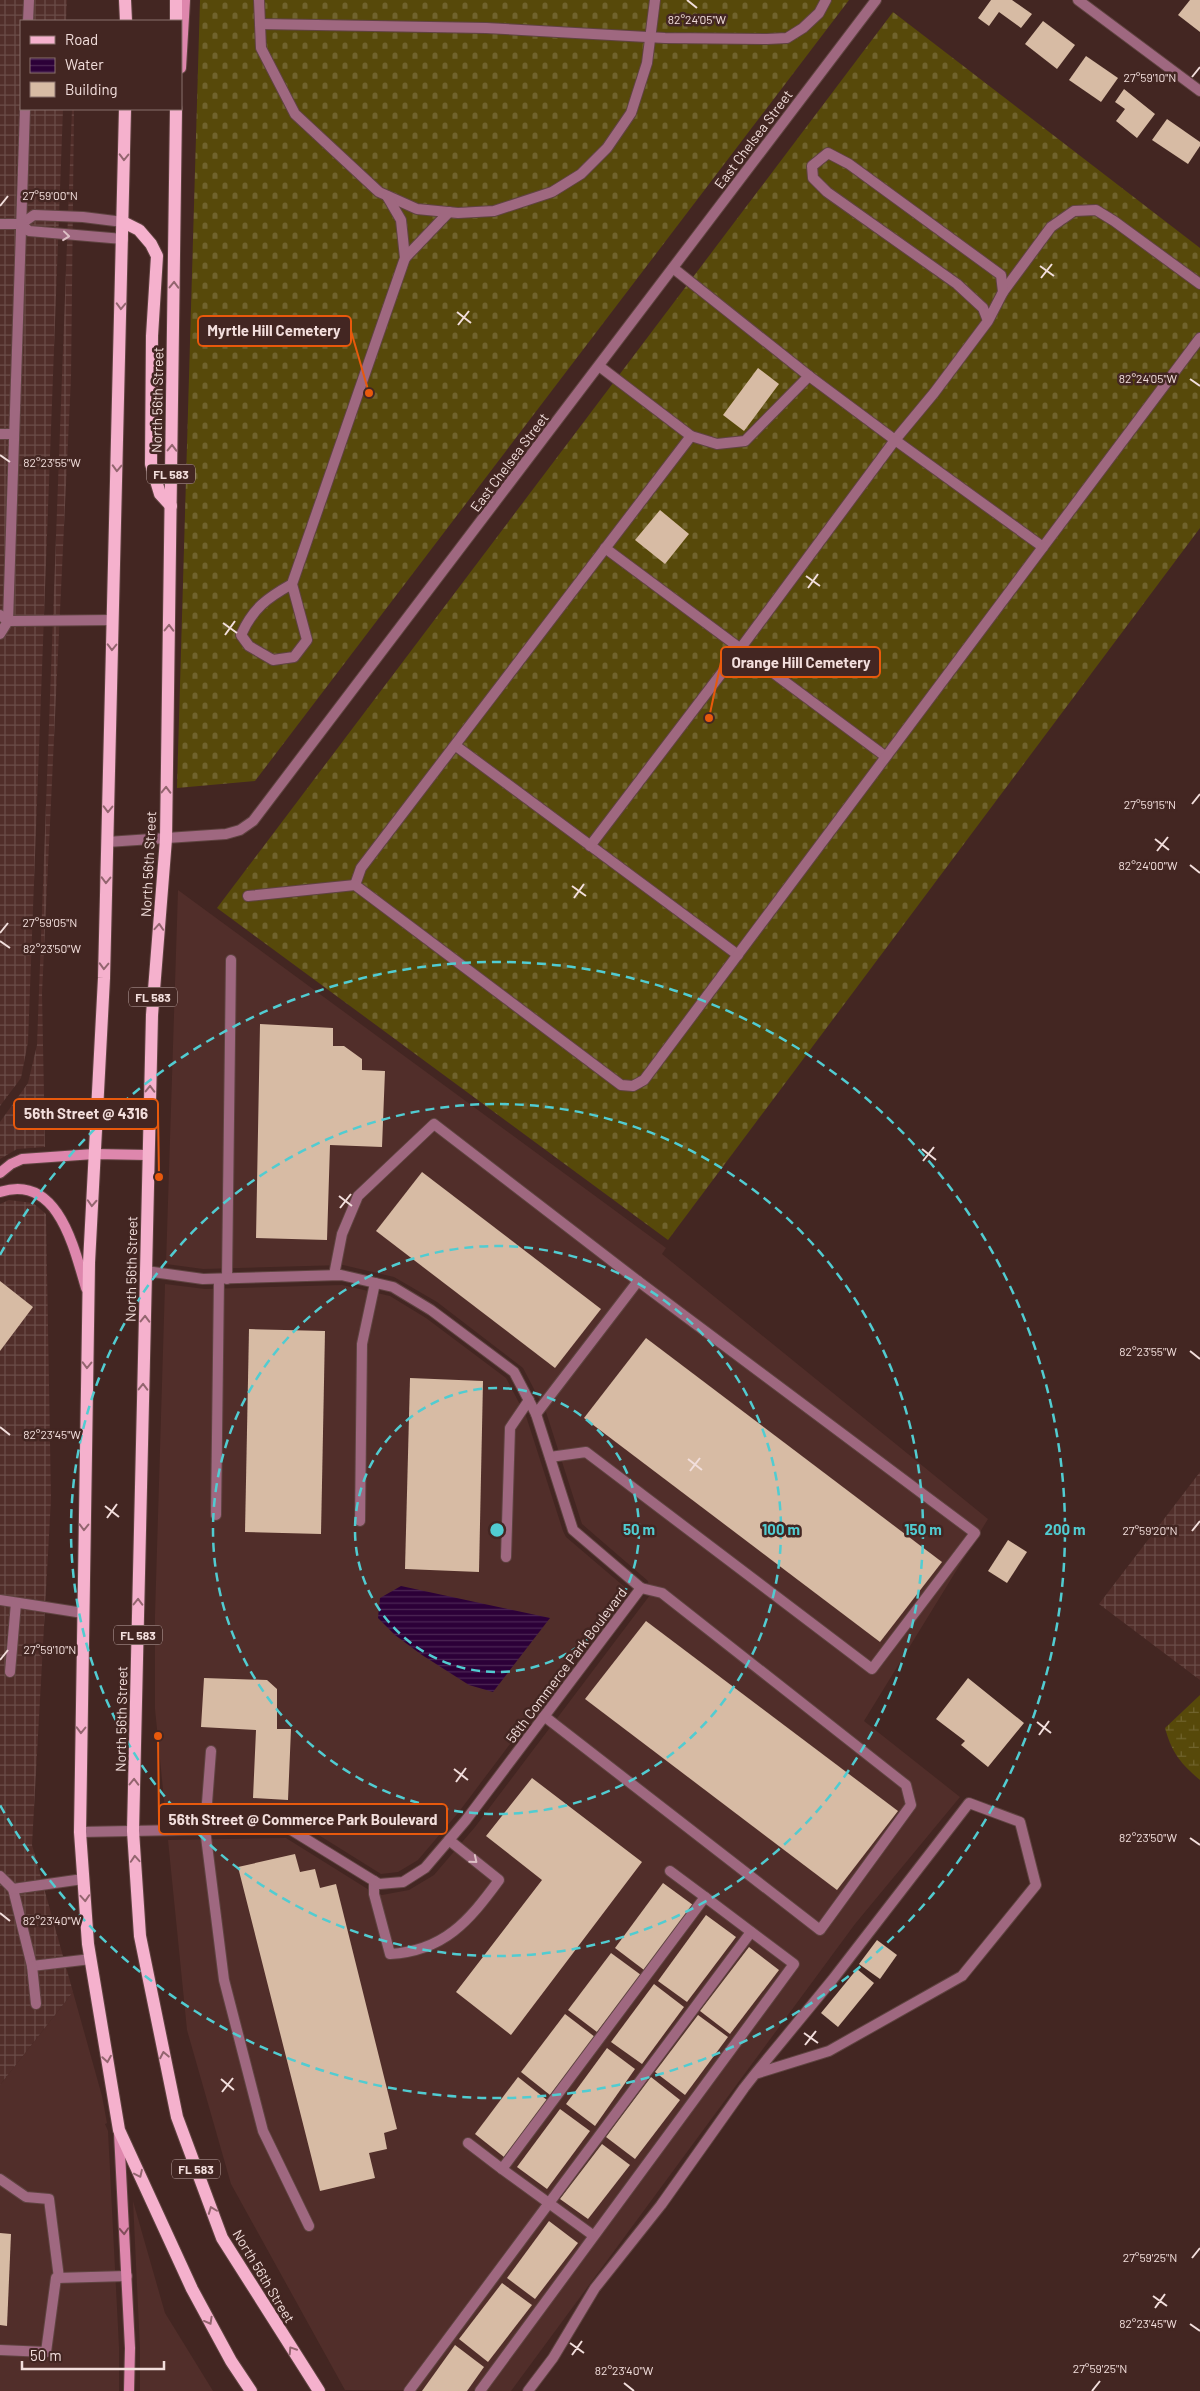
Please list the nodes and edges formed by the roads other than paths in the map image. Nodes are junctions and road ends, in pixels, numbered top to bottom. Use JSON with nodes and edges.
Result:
{"nodes":[{"id":1,"x":29,"y":0,"type":"edge"},
{"id":2,"x":125,"y":0,"type":"edge"},
{"id":3,"x":176,"y":0,"type":"edge"},
{"id":4,"x":186,"y":0,"type":"edge"},
{"id":5,"x":260,"y":0,"type":"edge"},
{"id":6,"x":655,"y":0,"type":"edge"},
{"id":7,"x":826,"y":0,"type":"edge"},
{"id":8,"x":876,"y":0,"type":"edge"},
{"id":9,"x":1078,"y":0,"type":"edge"},
{"id":10,"x":28,"y":20,"type":"edge"},
{"id":11,"x":126,"y":20,"type":"edge"},
{"id":12,"x":176,"y":20,"type":"edge"},
{"id":13,"x":260,"y":24,"type":"junction"},
{"id":14,"x":650,"y":37,"type":"junction"},
{"id":15,"x":182,"y":54,"type":"edge"},
{"id":16,"x":1200,"y":92,"type":"edge"},
{"id":17,"x":25,"y":110,"type":"edge"},
{"id":18,"x":125,"y":110,"type":"edge"},
{"id":19,"x":178,"y":110,"type":"edge"},
{"id":20,"x":387,"y":196,"type":"junction"},
{"id":21,"x":449,"y":212,"type":"junction"},
{"id":22,"x":123,"y":222,"type":"junction"},
{"id":23,"x":0,"y":224,"type":"edge"},
{"id":24,"x":21,"y":224,"type":"junction"},
{"id":25,"x":123,"y":239,"type":"junction"},
{"id":26,"x":405,"y":258,"type":"junction"},
{"id":27,"x":673,"y":268,"type":"junction"},
{"id":28,"x":1200,"y":284,"type":"edge"},
{"id":29,"x":1004,"y":292,"type":"junction"},
{"id":30,"x":988,"y":322,"type":"junction"},
{"id":31,"x":1200,"y":338,"type":"edge"},
{"id":32,"x":599,"y":366,"type":"junction"},
{"id":33,"x":809,"y":376,"type":"junction"},
{"id":34,"x":0,"y":434,"type":"edge"},
{"id":35,"x":14,"y":434,"type":"junction"},
{"id":36,"x":691,"y":436,"type":"junction"},
{"id":37,"x":895,"y":440,"type":"junction"},
{"id":38,"x":171,"y":506,"type":"junction"},
{"id":39,"x":1042,"y":547,"type":"junction"},
{"id":40,"x":605,"y":548,"type":"junction"},
{"id":41,"x":292,"y":584,"type":"junction"},
{"id":42,"x":4,"y":618,"type":"edge"},
{"id":43,"x":113,"y":620,"type":"junction"},
{"id":44,"x":0,"y":634,"type":"edge"},
{"id":45,"x":740,"y":649,"type":"junction"},
{"id":46,"x":456,"y":746,"type":"junction"},
{"id":47,"x":885,"y":756,"type":"junction"},
{"id":48,"x":166,"y":839,"type":"junction"},
{"id":49,"x":107,"y":842,"type":"junction"},
{"id":50,"x":590,"y":846,"type":"junction"},
{"id":51,"x":354,"y":885,"type":"junction"},
{"id":52,"x":248,"y":896,"type":"dead end"},
{"id":53,"x":738,"y":955,"type":"junction"},
{"id":54,"x":231,"y":960,"type":"dead end"},
{"id":55,"x":94,"y":1154,"type":"junction"},
{"id":56,"x":148,"y":1155,"type":"junction"},
{"id":57,"x":0,"y":1173,"type":"edge"},
{"id":58,"x":0,"y":1192,"type":"edge"},
{"id":59,"x":146,"y":1271,"type":"junction"},
{"id":60,"x":334,"y":1275,"type":"junction"},
{"id":61,"x":223,"y":1279,"type":"junction"},
{"id":62,"x":638,"y":1280,"type":"junction"},
{"id":63,"x":375,"y":1283,"type":"junction"},
{"id":64,"x":88,"y":1295,"type":"junction"},
{"id":65,"x":529,"y":1400,"type":"junction"},
{"id":66,"x":536,"y":1414,"type":"junction"},
{"id":67,"x":550,"y":1457,"type":"junction"},
{"id":68,"x":216,"y":1515,"type":"dead end"},
{"id":69,"x":360,"y":1522,"type":"dead end"},
{"id":70,"x":506,"y":1557,"type":"dead end"},
{"id":71,"x":641,"y":1588,"type":"junction"},
{"id":72,"x":0,"y":1600,"type":"edge"},
{"id":73,"x":16,"y":1603,"type":"junction"},
{"id":74,"x":83,"y":1613,"type":"junction"},
{"id":75,"x":10,"y":1672,"type":"dead end"},
{"id":76,"x":544,"y":1716,"type":"junction"},
{"id":77,"x":211,"y":1751,"type":"dead end"},
{"id":78,"x":205,"y":1830,"type":"junction"},
{"id":79,"x":133,"y":1831,"type":"junction"},
{"id":80,"x":80,"y":1832,"type":"junction"},
{"id":81,"x":449,"y":1840,"type":"junction"},
{"id":82,"x":670,"y":1871,"type":"dead end"},
{"id":83,"x":0,"y":1876,"type":"edge"},
{"id":84,"x":83,"y":1879,"type":"junction"},
{"id":85,"x":374,"y":1881,"type":"junction"},
{"id":86,"x":14,"y":1889,"type":"junction"},
{"id":87,"x":705,"y":1897,"type":"junction"},
{"id":88,"x":751,"y":1932,"type":"junction"},
{"id":89,"x":91,"y":1959,"type":"junction"},
{"id":90,"x":32,"y":1966,"type":"junction"},
{"id":91,"x":36,"y":2004,"type":"dead end"},
{"id":92,"x":755,"y":2074,"type":"junction"},
{"id":93,"x":118,"y":2130,"type":"junction"},
{"id":94,"x":468,"y":2144,"type":"dead end"},
{"id":95,"x":502,"y":2169,"type":"junction"},
{"id":96,"x":0,"y":2179,"type":"edge"},
{"id":97,"x":550,"y":2204,"type":"junction"},
{"id":98,"x":309,"y":2226,"type":"dead end"},
{"id":99,"x":594,"y":2236,"type":"junction"},
{"id":100,"x":126,"y":2276,"type":"junction"},
{"id":101,"x":58,"y":2278,"type":"junction"},
{"id":102,"x":0,"y":2350,"type":"edge"},
{"id":103,"x":129,"y":2391,"type":"edge"},
{"id":104,"x":250,"y":2391,"type":"edge"},
{"id":105,"x":319,"y":2391,"type":"edge"},
{"id":106,"x":409,"y":2391,"type":"edge"},
{"id":107,"x":480,"y":2391,"type":"edge"},
{"id":108,"x":528,"y":2391,"type":"edge"}],
"edges":[{"from":1,"to":10,"type":"street"},
{"from":2,"to":11,"type":"main road"},
{"from":3,"to":12,"type":"main road"},
{"from":4,"to":15,"type":"street"},
{"from":5,"to":13,"type":"street"},
{"from":6,"to":14,"type":"street"},
{"from":7,"to":14,"type":"street"},
{"from":8,"to":27,"type":"street","name":"East Chelsea Street"},
{"from":9,"to":16,"type":"street"},
{"from":13,"to":14,"type":"street"},
{"from":13,"to":20,"type":"street"},
{"from":14,"to":21,"type":"street"},
{"from":17,"to":24,"type":"street"},
{"from":18,"to":22,"type":"main road","one_way":true},
{"from":38,"to":19,"type":"main road","name":"North 56th Street","number":"FL 583","one_way":true},
{"from":20,"to":21,"type":"street"},
{"from":20,"to":26,"type":"street"},
{"from":21,"to":26,"type":"street"},
{"from":22,"to":24,"type":"street"},
{"from":22,"to":25,"type":"main road"},
{"from":22,"to":38,"type":"main road"},
{"from":23,"to":24,"type":"street"},
{"from":24,"to":25,"type":"street","one_way":true},
{"from":24,"to":35,"type":"street"},
{"from":25,"to":43,"type":"main road","one_way":true},
{"from":26,"to":41,"type":"street"},
{"from":27,"to":32,"type":"street","name":"East Chelsea Street"},
{"from":27,"to":33,"type":"street"},
{"from":28,"to":29,"type":"street"},
{"from":29,"to":30,"type":"street"},
{"from":29,"to":30,"type":"street"},
{"from":30,"to":37,"type":"street"},
{"from":31,"to":39,"type":"street"},
{"from":32,"to":36,"type":"street"},
{"from":32,"to":48,"type":"street","name":"East Chelsea Street"},
{"from":33,"to":36,"type":"street"},
{"from":33,"to":37,"type":"street"},
{"from":34,"to":35,"type":"street"},
{"from":35,"to":42,"type":"street"},
{"from":36,"to":40,"type":"street"},
{"from":37,"to":39,"type":"street"},
{"from":37,"to":45,"type":"street"},
{"from":48,"to":38,"type":"main road","name":"North 56th Street","number":"FL 583","one_way":true},
{"from":39,"to":47,"type":"street"},
{"from":40,"to":45,"type":"street"},
{"from":40,"to":46,"type":"street"},
{"from":41,"to":41,"type":"street"},
{"from":42,"to":43,"type":"street"},
{"from":42,"to":44,"type":"street"},
{"from":43,"to":49,"type":"main road","one_way":true},
{"from":45,"to":47,"type":"street"},
{"from":45,"to":50,"type":"street"},
{"from":46,"to":50,"type":"street"},
{"from":46,"to":51,"type":"street"},
{"from":47,"to":53,"type":"street"},
{"from":48,"to":49,"type":"street","name":"East Chelsea Street"},
{"from":56,"to":48,"type":"main road","name":"North 56th Street","number":"FL 583","one_way":true},
{"from":49,"to":55,"type":"main road","one_way":true},
{"from":50,"to":53,"type":"street"},
{"from":51,"to":52,"type":"street"},
{"from":51,"to":53,"type":"street"},
{"from":54,"to":61,"type":"street"},
{"from":55,"to":56,"type":"street"},
{"from":55,"to":57,"type":"street"},
{"from":55,"to":64,"type":"main road","one_way":true},
{"from":56,"to":59,"type":"main road","name":"North 56th Street","number":"FL 583"},
{"from":58,"to":64,"type":"street"},
{"from":59,"to":61,"type":"street","name":"56th Commerce Park Boulevard"},
{"from":79,"to":59,"type":"main road","name":"North 56th Street","number":"FL 583","one_way":true},
{"from":60,"to":61,"type":"street","name":"56th Commerce Park Boulevard"},
{"from":60,"to":62,"type":"street"},
{"from":60,"to":63,"type":"street","name":"56th Commerce Park Boulevard"},
{"from":61,"to":68,"type":"street"},
{"from":62,"to":66,"type":"street"},
{"from":62,"to":67,"type":"street"},
{"from":63,"to":65,"type":"street","name":"56th Commerce Park Boulevard"},
{"from":63,"to":69,"type":"street"},
{"from":64,"to":74,"type":"main road","one_way":true},
{"from":65,"to":66,"type":"street","name":"56th Commerce Park Boulevard"},
{"from":65,"to":70,"type":"street"},
{"from":66,"to":67,"type":"street","name":"56th Commerce Park Boulevard"},
{"from":67,"to":71,"type":"street","name":"56th Commerce Park Boulevard"},
{"from":71,"to":76,"type":"street","name":"56th Commerce Park Boulevard"},
{"from":71,"to":76,"type":"street"},
{"from":72,"to":73,"type":"street"},
{"from":73,"to":74,"type":"street"},
{"from":73,"to":75,"type":"street"},
{"from":74,"to":80,"type":"main road","one_way":true},
{"from":76,"to":81,"type":"street","name":"56th Commerce Park Boulevard"},
{"from":77,"to":78,"type":"street"},
{"from":78,"to":79,"type":"street","name":"56th Commerce Park Boulevard"},
{"from":78,"to":85,"type":"street","name":"56th Commerce Park Boulevard"},
{"from":78,"to":98,"type":"street"},
{"from":79,"to":80,"type":"street","name":"56th Commerce Park Boulevard"},
{"from":105,"to":79,"type":"main road","name":"North 56th Street","number":"FL 583","one_way":true},
{"from":80,"to":84,"type":"main road"},
{"from":81,"to":85,"type":"street","name":"56th Commerce Park Boulevard"},
{"from":81,"to":85,"type":"street","one_way":true},
{"from":82,"to":87,"type":"street"},
{"from":83,"to":86,"type":"street"},
{"from":84,"to":86,"type":"street"},
{"from":84,"to":89,"type":"main road","one_way":true},
{"from":86,"to":90,"type":"street"},
{"from":87,"to":88,"type":"street"},
{"from":87,"to":95,"type":"street"},
{"from":88,"to":97,"type":"street"},
{"from":88,"to":99,"type":"street"},
{"from":89,"to":90,"type":"street"},
{"from":89,"to":93,"type":"main road","one_way":true},
{"from":90,"to":91,"type":"street"},
{"from":92,"to":92,"type":"street"},
{"from":92,"to":108,"type":"street"},
{"from":93,"to":100,"type":"street","one_way":true},
{"from":93,"to":104,"type":"main road","one_way":true},
{"from":94,"to":95,"type":"street"},
{"from":95,"to":97,"type":"street"},
{"from":96,"to":101,"type":"street"},
{"from":97,"to":99,"type":"street"},
{"from":97,"to":106,"type":"street"},
{"from":99,"to":107,"type":"street"},
{"from":100,"to":101,"type":"street"},
{"from":100,"to":103,"type":"street"},
{"from":101,"to":102,"type":"street"}]}
